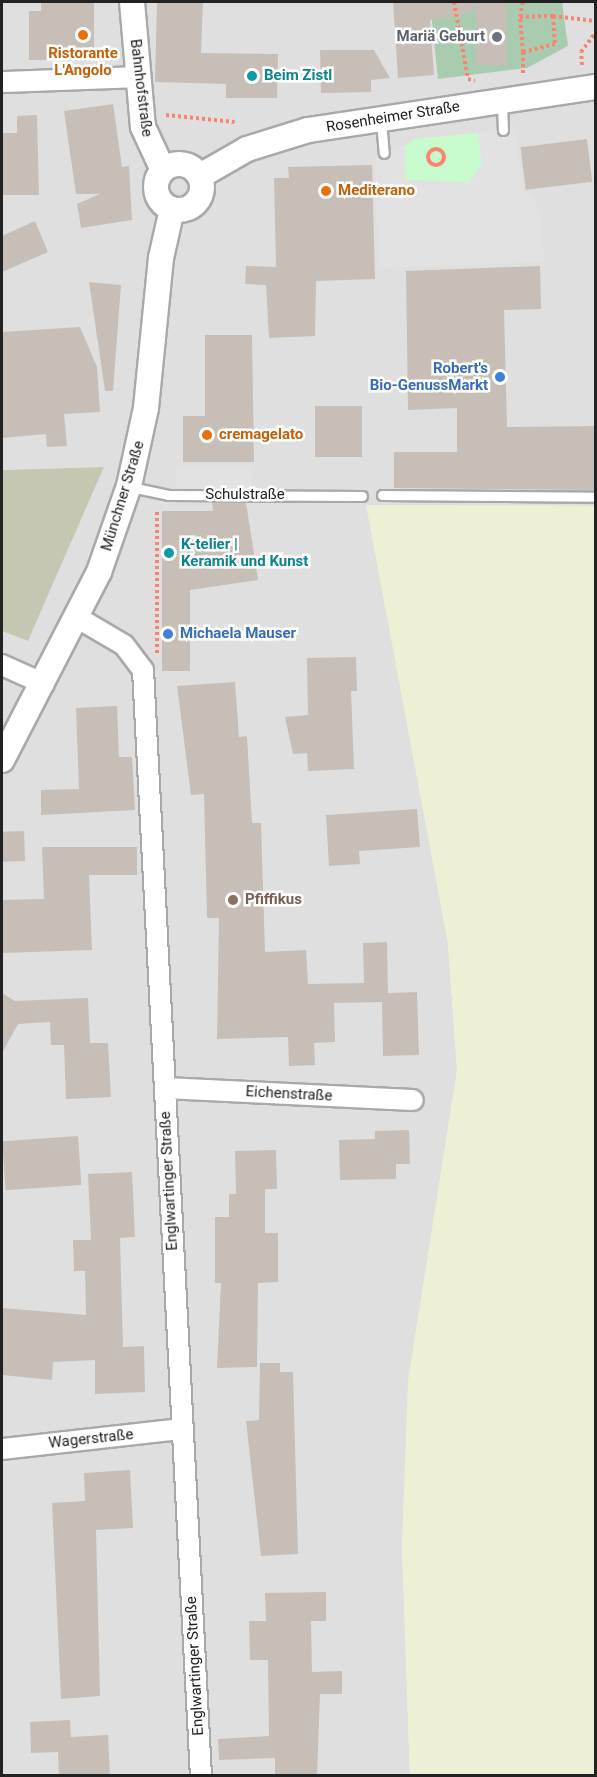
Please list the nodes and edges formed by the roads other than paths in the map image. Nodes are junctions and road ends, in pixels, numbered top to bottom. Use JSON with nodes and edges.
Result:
{"nodes":[{"id":1,"x":132,"y":2,"type":"edge"},
{"id":2,"x":137,"y":77,"type":"junction"},
{"id":3,"x":2,"y":82,"type":"edge"},
{"id":4,"x":596,"y":87,"type":"edge"},
{"id":5,"x":501,"y":100,"type":"junction"},
{"id":6,"x":380,"y":119,"type":"junction"},
{"id":7,"x":503,"y":130,"type":"dead end"},
{"id":8,"x":384,"y":153,"type":"dead end"},
{"id":9,"x":163,"y":170,"type":"junction"},
{"id":10,"x":200,"y":176,"type":"junction"},
{"id":11,"x":172,"y":209,"type":"junction"},
{"id":12,"x":129,"y":486,"type":"junction"},
{"id":13,"x":382,"y":495,"type":"dead end"},
{"id":14,"x":362,"y":496,"type":"dead end"},
{"id":15,"x":596,"y":497,"type":"edge"},
{"id":16,"x":78,"y":618,"type":"junction"},
{"id":17,"x":2,"y":666,"type":"edge"},
{"id":18,"x":44,"y":684,"type":"junction"},
{"id":19,"x":2,"y":760,"type":"edge"},
{"id":20,"x":165,"y":1088,"type":"junction"},
{"id":21,"x":413,"y":1100,"type":"dead end"},
{"id":22,"x":182,"y":1429,"type":"junction"},
{"id":23,"x":2,"y":1449,"type":"edge"},
{"id":24,"x":201,"y":1776,"type":"edge"}],
"edges":[{"from":1,"to":2,"type":"street","name":"Bahnhofstraße"},
{"from":2,"to":3,"type":"street"},
{"from":2,"to":9,"type":"street","name":"Bahnhofstraße"},
{"from":4,"to":5,"type":"street","name":"Rosenheimer Straße"},
{"from":5,"to":6,"type":"street","name":"Rosenheimer Straße"},
{"from":5,"to":7,"type":"lane"},
{"from":6,"to":8,"type":"lane"},
{"from":6,"to":10,"type":"street","name":"Rosenheimer Straße"},
{"from":9,"to":10,"type":"street"},
{"from":9,"to":11,"type":"street"},
{"from":10,"to":11,"type":"street"},
{"from":11,"to":12,"type":"street","name":"Münchner Straße"},
{"from":12,"to":14,"type":"lane","name":"Schulstraße"},
{"from":12,"to":16,"type":"street","name":"Münchner Straße"},
{"from":13,"to":15,"type":"lane"},
{"from":16,"to":18,"type":"street","name":"Münchner Straße"},
{"from":16,"to":20,"type":"street","name":"Englwartinger Straße"},
{"from":17,"to":18,"type":"street"},
{"from":18,"to":19,"type":"street","name":"Münchner Straße"},
{"from":20,"to":21,"type":"street","name":"Eichenstraße"},
{"from":20,"to":22,"type":"street","name":"Englwartinger Straße"},
{"from":22,"to":23,"type":"street","name":"Wagerstraße"},
{"from":22,"to":24,"type":"street","name":"Englwartinger Straße"}]}
